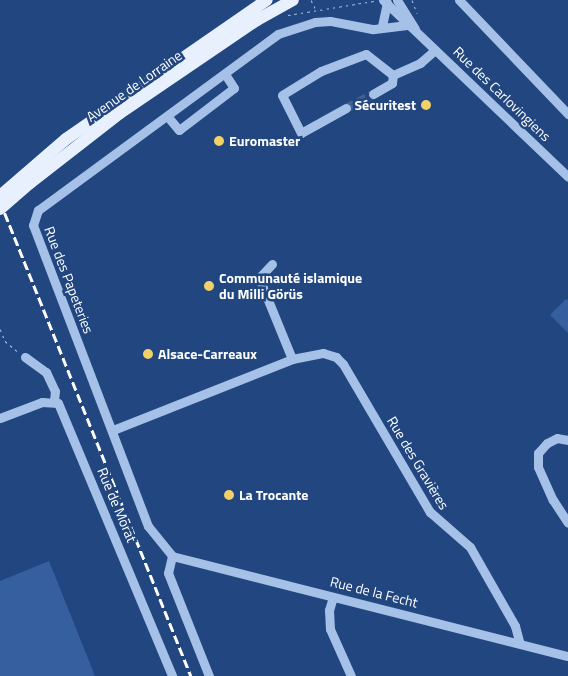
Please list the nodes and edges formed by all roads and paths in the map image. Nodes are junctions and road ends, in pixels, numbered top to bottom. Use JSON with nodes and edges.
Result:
{"nodes":[{"id":1,"x":268,"y":0,"type":"edge"},
{"id":2,"x":293,"y":0,"type":"edge"},
{"id":3,"x":311,"y":0,"type":"edge"},
{"id":4,"x":376,"y":0,"type":"edge"},
{"id":5,"x":396,"y":0,"type":"edge"},
{"id":6,"x":459,"y":0,"type":"edge"},
{"id":7,"x":385,"y":1,"type":"edge"},
{"id":8,"x":382,"y":26,"type":"junction"},
{"id":9,"x":407,"y":26,"type":"junction"},
{"id":10,"x":416,"y":32,"type":"junction"},
{"id":11,"x":435,"y":50,"type":"junction"},
{"id":12,"x":225,"y":74,"type":"junction"},
{"id":13,"x":393,"y":75,"type":"junction"},
{"id":14,"x":373,"y":94,"type":"tunnel mouth"},
{"id":15,"x":346,"y":108,"type":"tunnel mouth"},
{"id":16,"x":568,"y":114,"type":"edge"},
{"id":17,"x":168,"y":117,"type":"junction"},
{"id":18,"x":568,"y":177,"type":"edge"},
{"id":19,"x":27,"y":179,"type":"junction"},
{"id":20,"x":0,"y":196,"type":"edge"},
{"id":21,"x":0,"y":209,"type":"edge"},
{"id":22,"x":272,"y":264,"type":"dead end"},
{"id":23,"x":0,"y":329,"type":"edge"},
{"id":24,"x":25,"y":357,"type":"joint"},
{"id":25,"x":292,"y":359,"type":"junction"},
{"id":26,"x":54,"y":400,"type":"junction"},
{"id":27,"x":0,"y":418,"type":"edge"},
{"id":28,"x":113,"y":430,"type":"junction"},
{"id":29,"x":568,"y":440,"type":"edge"},
{"id":30,"x":568,"y":521,"type":"edge"},
{"id":31,"x":172,"y":556,"type":"junction"},
{"id":32,"x":333,"y":597,"type":"junction"},
{"id":33,"x":519,"y":641,"type":"junction"},
{"id":34,"x":568,"y":656,"type":"edge"},
{"id":35,"x":172,"y":676,"type":"edge"},
{"id":36,"x":209,"y":676,"type":"edge"},
{"id":37,"x":351,"y":676,"type":"edge"}],
"edges":[{"from":1,"to":19,"type":"main road","name":"Avenue de Lorraine"},
{"from":2,"to":19,"type":"main road","name":"Avenue de Lorraine"},
{"from":3,"to":4,"type":"path"},
{"from":5,"to":10,"type":"street","name":"Rue des Carlovingiens"},
{"from":6,"to":16,"type":"street"},
{"from":7,"to":8,"type":"street"},
{"from":7,"to":9,"type":"street","name":"Rue des Carlovingiens"},
{"from":8,"to":9,"type":"street","name":"Rue des Papeteries"},
{"from":8,"to":12,"type":"street","name":"Rue des Papeteries"},
{"from":9,"to":10,"type":"street","name":"Rue des Carlovingiens"},
{"from":10,"to":11,"type":"street","name":"Rue des Carlovingiens"},
{"from":11,"to":13,"type":"street"},
{"from":11,"to":18,"type":"street","name":"Rue des Carlovingiens"},
{"from":12,"to":17,"type":"street","name":"Rue des Papeteries"},
{"from":12,"to":17,"type":"street"},
{"from":13,"to":14,"type":"street"},
{"from":13,"to":15,"type":"street"},
{"from":17,"to":28,"type":"street","name":"Rue des Papeteries"},
{"from":19,"to":20,"type":"main road","name":"Avenue de Lorraine"},
{"from":19,"to":21,"type":"main road","name":"Avenue de Lorraine","bridge":true},
{"from":22,"to":25,"type":"street"},
{"from":23,"to":24,"type":"path"},
{"from":24,"to":26,"type":"street","name":"Rue de Morat"},
{"from":25,"to":28,"type":"street","name":"Rue des Gravières"},
{"from":25,"to":33,"type":"street","name":"Rue des Gravières"},
{"from":26,"to":27,"type":"street"},
{"from":26,"to":35,"type":"street","name":"Rue de Morat"},
{"from":28,"to":31,"type":"street","name":"Rue des Papeteries"},
{"from":29,"to":30,"type":"street"},
{"from":31,"to":32,"type":"street","name":"Rue de la Fecht"},
{"from":31,"to":36,"type":"street"},
{"from":32,"to":33,"type":"street","name":"Rue de la Fecht"},
{"from":32,"to":37,"type":"street"},
{"from":33,"to":34,"type":"street","name":"Rue de la Fecht"}]}
